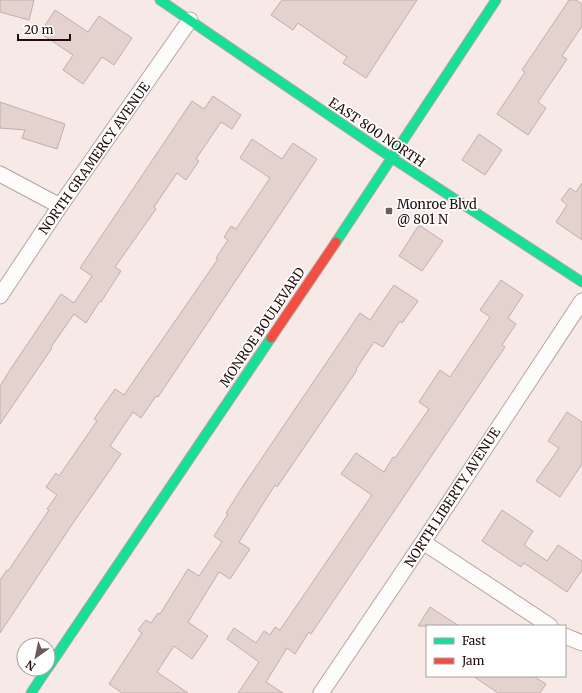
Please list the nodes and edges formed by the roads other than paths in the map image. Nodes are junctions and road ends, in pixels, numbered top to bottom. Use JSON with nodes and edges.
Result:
{"nodes":[{"id":1,"x":160,"y":0,"type":"edge"},
{"id":2,"x":496,"y":0,"type":"edge"},
{"id":3,"x":190,"y":20,"type":"junction"},
{"id":4,"x":392,"y":158,"type":"junction"},
{"id":5,"x":0,"y":174,"type":"edge"},
{"id":6,"x":60,"y":206,"type":"junction"},
{"id":7,"x":582,"y":282,"type":"edge"},
{"id":8,"x":0,"y":296,"type":"edge"},
{"id":9,"x":582,"y":301,"type":"edge"},
{"id":10,"x":423,"y":542,"type":"junction"},
{"id":11,"x":548,"y":625,"type":"edge"},
{"id":12,"x":566,"y":636,"type":"edge"},
{"id":13,"x":582,"y":643,"type":"edge"},
{"id":14,"x":56,"y":657,"type":"edge"},
{"id":15,"x":42,"y":677,"type":"edge"},
{"id":16,"x":31,"y":693,"type":"edge"},
{"id":17,"x":321,"y":693,"type":"edge"}],
"edges":[{"from":1,"to":3,"type":"street","name":"EAST 800 NORTH"},
{"from":2,"to":4,"type":"street","name":"MONROE BOULEVARD"},
{"from":3,"to":4,"type":"street","name":"EAST 800 NORTH"},
{"from":3,"to":6,"type":"street","name":"NORTH GRAMERCY AVENUE"},
{"from":4,"to":7,"type":"street","name":"EAST 800 NORTH"},
{"from":4,"to":14,"type":"street","name":"MONROE BOULEVARD"},
{"from":5,"to":6,"type":"street"},
{"from":6,"to":8,"type":"street","name":"NORTH GRAMERCY AVENUE"},
{"from":9,"to":10,"type":"street","name":"NORTH LIBERTY AVENUE"},
{"from":10,"to":11,"type":"street"},
{"from":10,"to":17,"type":"street","name":"NORTH LIBERTY AVENUE"},
{"from":12,"to":13,"type":"street"},
{"from":15,"to":16,"type":"street","name":"MONROE BOULEVARD"}]}
